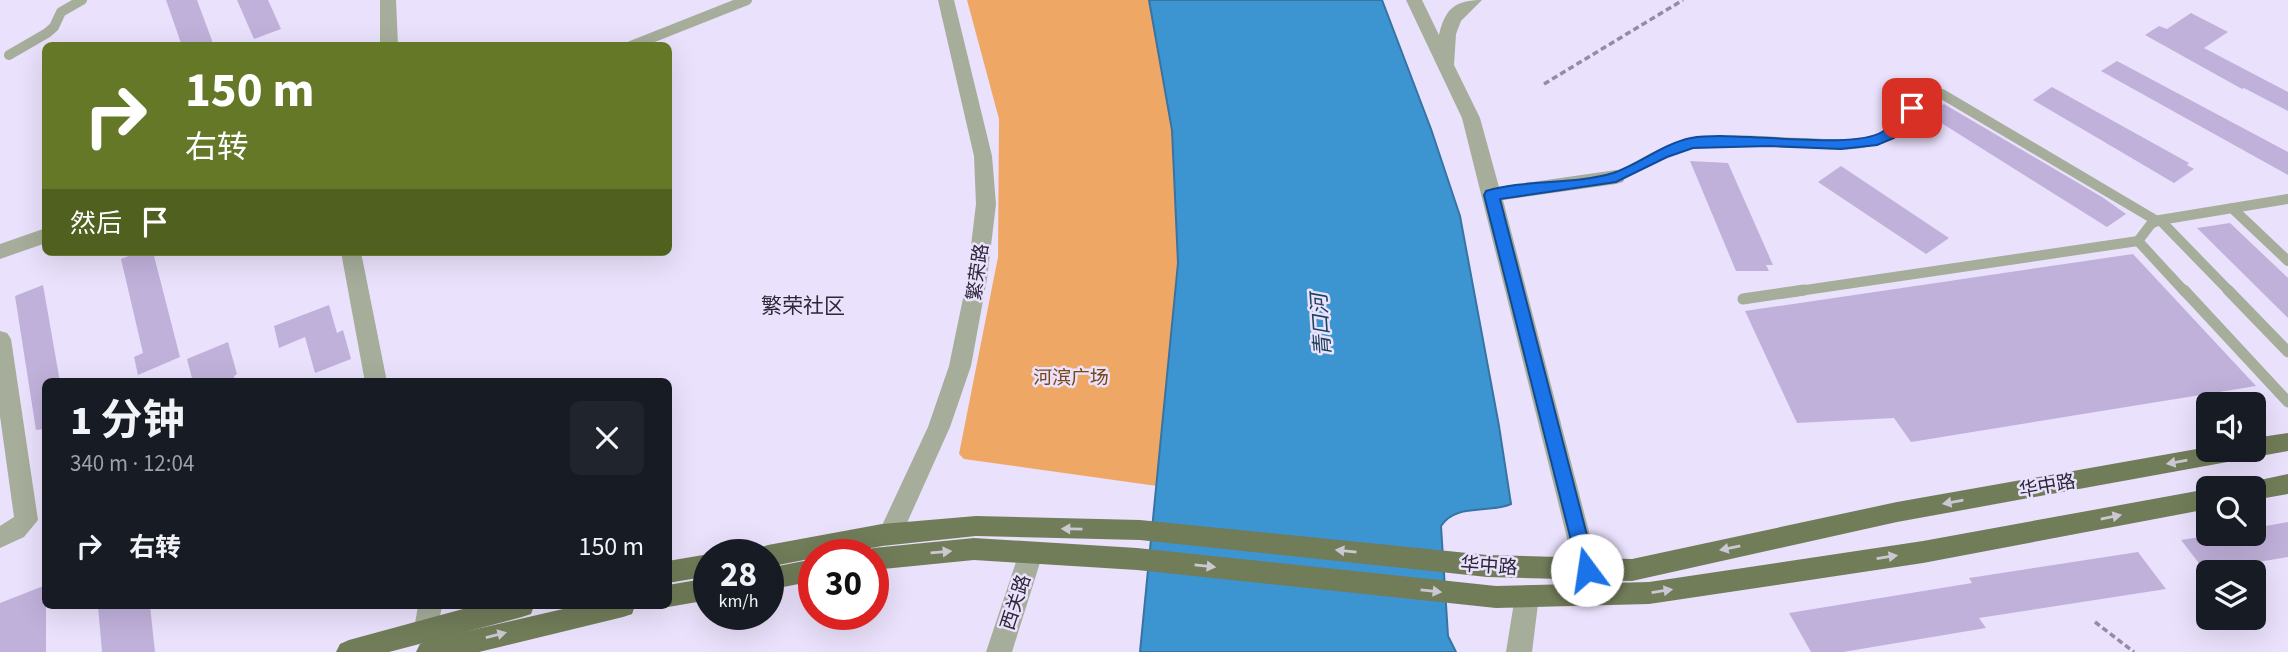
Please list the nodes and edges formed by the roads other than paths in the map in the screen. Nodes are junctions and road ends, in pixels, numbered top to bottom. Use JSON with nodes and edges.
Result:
{"nodes":[{"id":1,"x":82,"y":0,"type":"edge"},
{"id":2,"x":388,"y":0,"type":"edge"},
{"id":3,"x":747,"y":0,"type":"edge"},
{"id":4,"x":946,"y":0,"type":"edge"},
{"id":5,"x":1414,"y":0,"type":"edge"},
{"id":6,"x":1474,"y":0,"type":"edge"},
{"id":7,"x":389,"y":42,"type":"edge"},
{"id":8,"x":641,"y":42,"type":"edge"},
{"id":9,"x":9,"y":55,"type":"dead end"},
{"id":10,"x":1446,"y":66,"type":"junction"},
{"id":11,"x":1616,"y":177,"type":"joint"},
{"id":12,"x":1491,"y":195,"type":"junction"},
{"id":13,"x":2288,"y":199,"type":"edge"},
{"id":14,"x":2232,"y":208,"type":"junction"},
{"id":15,"x":2158,"y":221,"type":"junction"},
{"id":16,"x":42,"y":236,"type":"edge"},
{"id":17,"x":2138,"y":241,"type":"junction"},
{"id":18,"x":0,"y":252,"type":"edge"},
{"id":19,"x":352,"y":256,"type":"edge"},
{"id":20,"x":2288,"y":261,"type":"edge"},
{"id":21,"x":1743,"y":299,"type":"dead end"},
{"id":22,"x":0,"y":339,"type":"edge"},
{"id":23,"x":2288,"y":352,"type":"edge"},
{"id":24,"x":375,"y":378,"type":"edge"},
{"id":25,"x":2288,"y":402,"type":"edge"},
{"id":26,"x":2288,"y":442,"type":"edge"},
{"id":27,"x":2266,"y":446,"type":"edge"},
{"id":28,"x":2196,"y":459,"type":"edge"},
{"id":29,"x":2288,"y":484,"type":"edge"},
{"id":30,"x":2266,"y":488,"type":"edge"},
{"id":31,"x":2196,"y":501,"type":"edge"},
{"id":32,"x":890,"y":534,"type":"junction"},
{"id":33,"x":0,"y":537,"type":"edge"},
{"id":34,"x":1031,"y":552,"type":"junction"},
{"id":35,"x":784,"y":553,"type":"edge"},
{"id":36,"x":889,"y":557,"type":"edge"},
{"id":37,"x":693,"y":568,"type":"edge"},
{"id":38,"x":1587,"y":570,"type":"junction"},
{"id":39,"x":672,"y":571,"type":"edge"},
{"id":40,"x":693,"y":592,"type":"edge"},
{"id":41,"x":672,"y":595,"type":"edge"},
{"id":42,"x":1527,"y":596,"type":"junction"},
{"id":43,"x":510,"y":609,"type":"edge"},
{"id":44,"x":598,"y":609,"type":"edge"},
{"id":45,"x":429,"y":629,"type":"edge"},
{"id":46,"x":349,"y":652,"type":"edge"},
{"id":47,"x":999,"y":652,"type":"edge"},
{"id":48,"x":1519,"y":652,"type":"edge"}],
"edges":[{"from":1,"to":9,"type":"lane"},
{"from":2,"to":7,"type":"street"},
{"from":3,"to":8,"type":"lane"},
{"from":4,"to":32,"type":"street","name":"繁荣路"},
{"from":5,"to":10,"type":"street"},
{"from":6,"to":10,"type":"street"},
{"from":10,"to":12,"type":"street"},
{"from":11,"to":12,"type":"street"},
{"from":11,"to":15,"type":"lane"},
{"from":12,"to":38,"type":"street"},
{"from":13,"to":14,"type":"lane"},
{"from":14,"to":15,"type":"lane"},
{"from":14,"to":20,"type":"lane"},
{"from":15,"to":17,"type":"lane"},
{"from":15,"to":23,"type":"lane"},
{"from":16,"to":18,"type":"street"},
{"from":17,"to":21,"type":"lane"},
{"from":17,"to":25,"type":"lane"},
{"from":19,"to":24,"type":"street"},
{"from":22,"to":33,"type":"street"},
{"from":26,"to":27,"type":"main road"},
{"from":28,"to":38,"type":"main road","name":"华中路","one_way":true},
{"from":29,"to":30,"type":"main road"},
{"from":42,"to":31,"type":"main road","name":"华中路","one_way":true},
{"from":32,"to":35,"type":"main road","name":"华中路"},
{"from":38,"to":32,"type":"main road","name":"华中路","one_way":true},
{"from":36,"to":34,"type":"main road","name":"华中路","one_way":true},
{"from":34,"to":42,"type":"main road","name":"华中路","one_way":true},
{"from":34,"to":47,"type":"street","name":"西关路"},
{"from":37,"to":39,"type":"main road"},
{"from":40,"to":41,"type":"main road"},
{"from":42,"to":48,"type":"street"},
{"from":43,"to":45,"type":"main road"},
{"from":45,"to":44,"type":"main road","one_way":true},
{"from":45,"to":46,"type":"main road"}]}
